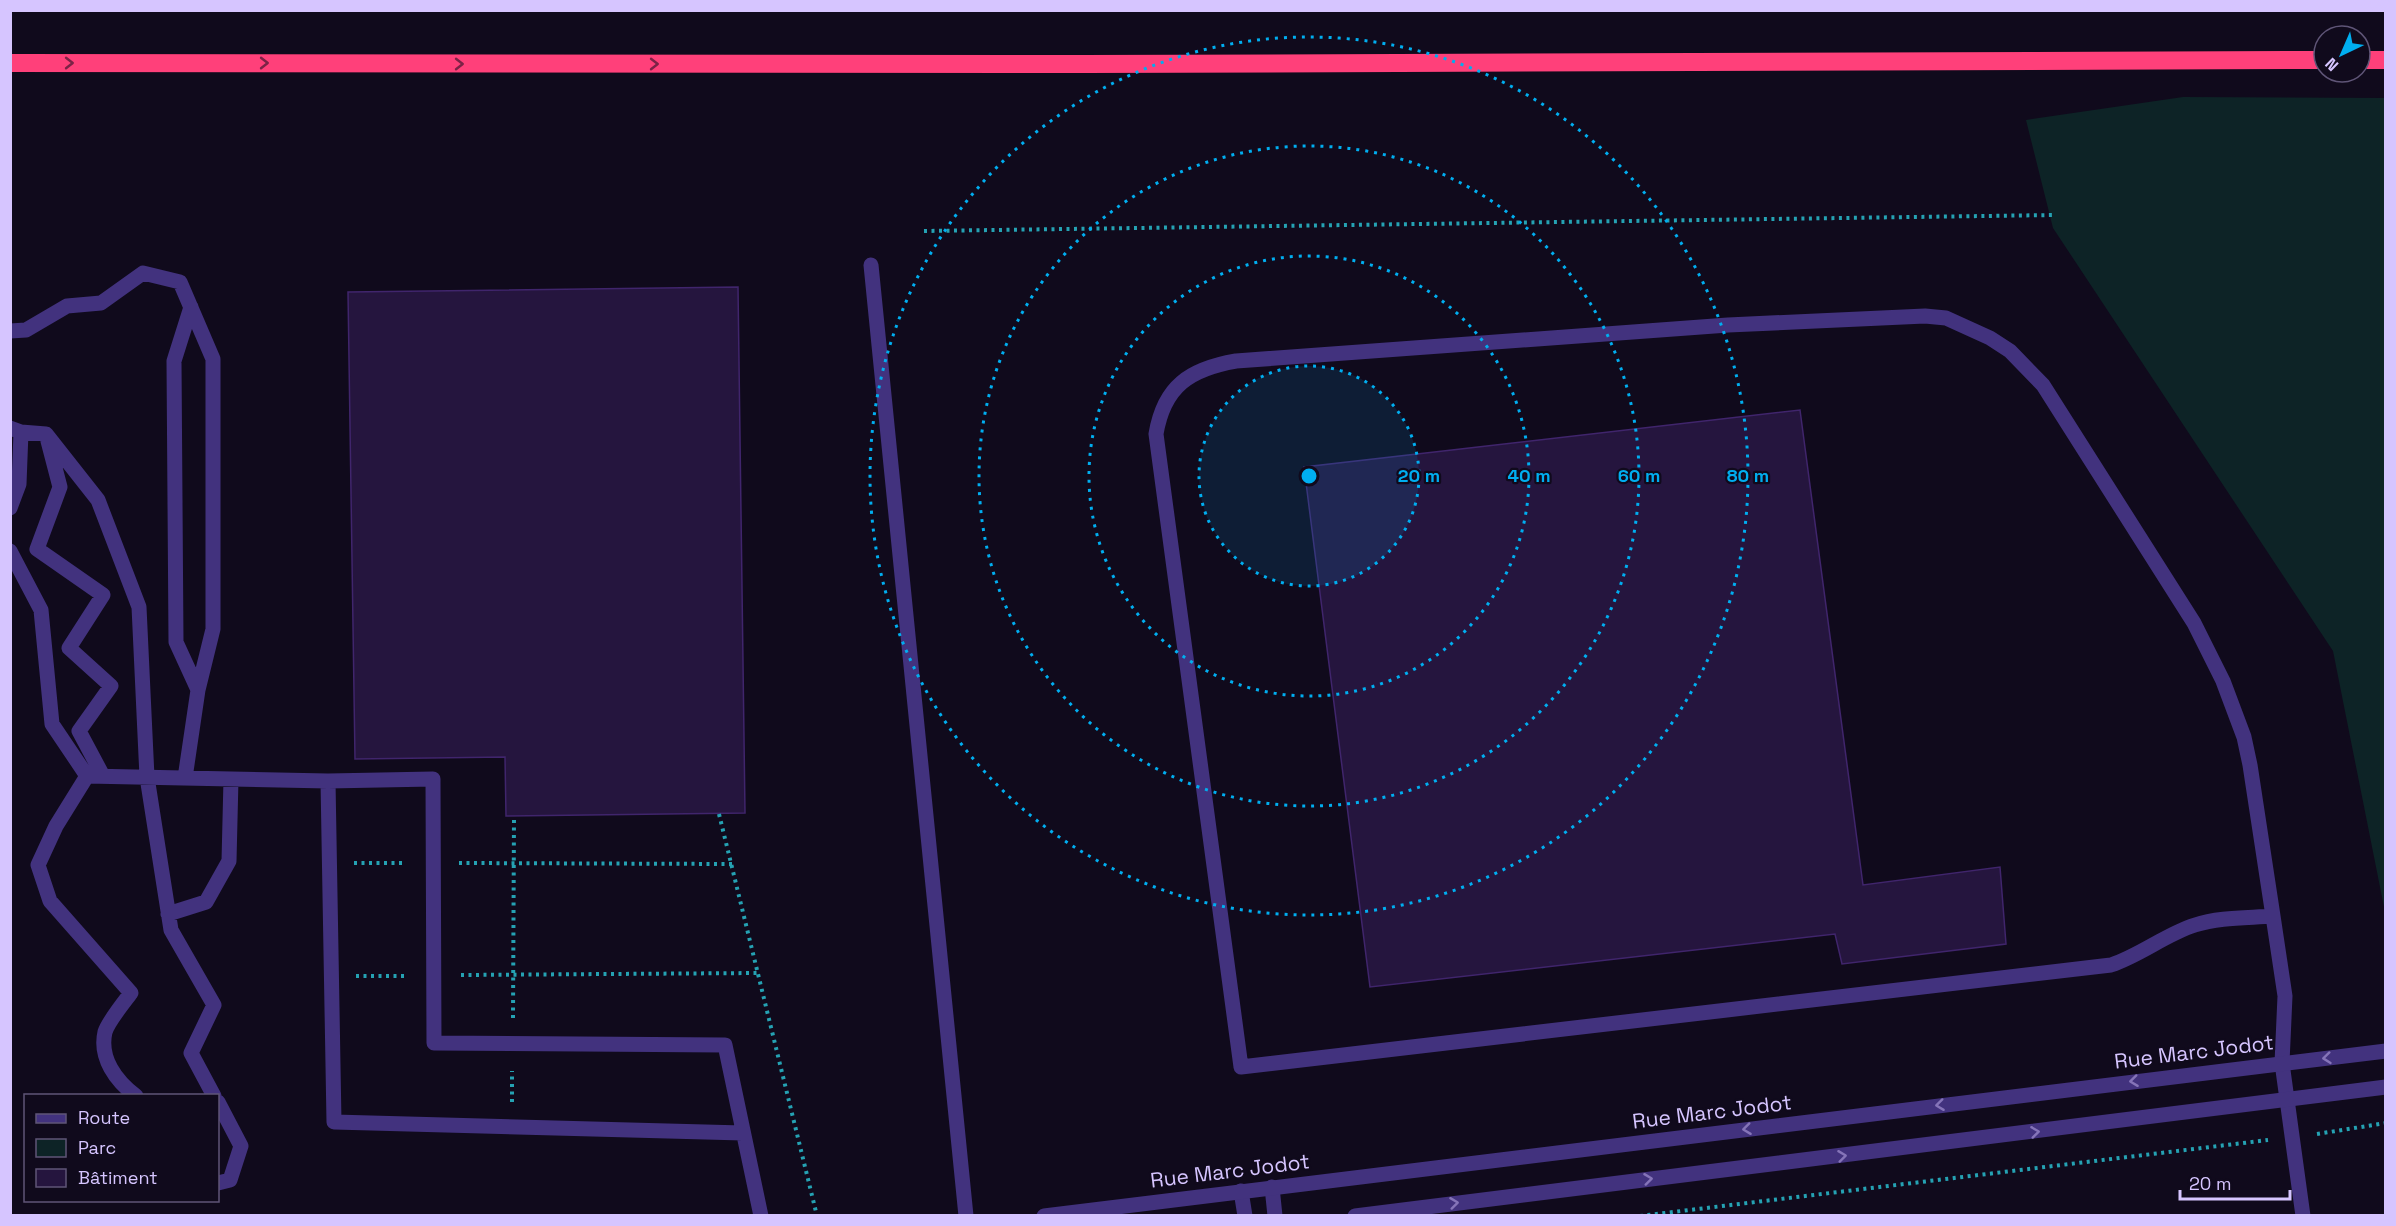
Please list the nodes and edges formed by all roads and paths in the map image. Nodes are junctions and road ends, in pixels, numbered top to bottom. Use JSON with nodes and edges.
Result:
{"nodes":[{"id":1,"x":2312,"y":60,"type":"edge"},
{"id":2,"x":10,"y":63,"type":"edge"},
{"id":3,"x":2054,"y":215,"type":"dead end"},
{"id":4,"x":924,"y":231,"type":"dead end"},
{"id":5,"x":871,"y":265,"type":"dead end"},
{"id":6,"x":191,"y":307,"type":"junction"},
{"id":7,"x":10,"y":331,"type":"edge"},
{"id":8,"x":16,"y":430,"type":"edge"},
{"id":9,"x":46,"y":434,"type":"junction"},
{"id":10,"x":10,"y":508,"type":"edge"},
{"id":11,"x":10,"y":551,"type":"edge"},
{"id":12,"x":198,"y":690,"type":"junction"},
{"id":13,"x":95,"y":776,"type":"junction"},
{"id":14,"x":147,"y":777,"type":"junction"},
{"id":15,"x":185,"y":778,"type":"junction"},
{"id":16,"x":231,"y":779,"type":"junction"},
{"id":17,"x":328,"y":781,"type":"junction"},
{"id":18,"x":719,"y":814,"type":"dead end"},
{"id":19,"x":514,"y":816,"type":"dead end"},
{"id":20,"x":329,"y":863,"type":"junction"},
{"id":21,"x":434,"y":863,"type":"junction"},
{"id":22,"x":514,"y":863,"type":"junction"},
{"id":23,"x":732,"y":864,"type":"junction"},
{"id":24,"x":168,"y":914,"type":"junction"},
{"id":25,"x":2273,"y":916,"type":"junction"},
{"id":26,"x":758,"y":973,"type":"junction"},
{"id":27,"x":434,"y":975,"type":"junction"},
{"id":28,"x":513,"y":975,"type":"junction"},
{"id":29,"x":331,"y":977,"type":"junction"},
{"id":30,"x":10,"y":1011,"type":"edge"},
{"id":31,"x":512,"y":1044,"type":"junction"},
{"id":32,"x":10,"y":1049,"type":"edge"},
{"id":33,"x":2385,"y":1051,"type":"edge"},
{"id":34,"x":2282,"y":1063,"type":"junction"},
{"id":35,"x":2385,"y":1087,"type":"edge"},
{"id":36,"x":134,"y":1094,"type":"edge"},
{"id":37,"x":213,"y":1094,"type":"edge"},
{"id":38,"x":2287,"y":1101,"type":"junction"},
{"id":39,"x":219,"y":1104,"type":"edge"},
{"id":40,"x":2385,"y":1123,"type":"edge"},
{"id":41,"x":511,"y":1127,"type":"junction"},
{"id":42,"x":743,"y":1133,"type":"junction"},
{"id":43,"x":2292,"y":1137,"type":"junction"},
{"id":44,"x":219,"y":1183,"type":"edge"},
{"id":45,"x":1272,"y":1187,"type":"junction"},
{"id":46,"x":1241,"y":1191,"type":"junction"},
{"id":47,"x":761,"y":1215,"type":"edge"},
{"id":48,"x":817,"y":1215,"type":"edge"},
{"id":49,"x":966,"y":1215,"type":"edge"},
{"id":50,"x":1044,"y":1215,"type":"edge"},
{"id":51,"x":1245,"y":1215,"type":"edge"},
{"id":52,"x":1275,"y":1215,"type":"edge"},
{"id":53,"x":1355,"y":1215,"type":"edge"},
{"id":54,"x":1640,"y":1215,"type":"edge"},
{"id":55,"x":2303,"y":1215,"type":"edge"}],
"edges":[{"from":2,"to":1,"type":"highway","one_way":true},
{"from":3,"to":4,"type":"path"},
{"from":5,"to":49,"type":"street"},
{"from":6,"to":7,"type":"street"},
{"from":6,"to":12,"type":"street"},
{"from":6,"to":12,"type":"street"},
{"from":8,"to":9,"type":"street"},
{"from":8,"to":10,"type":"street"},
{"from":9,"to":13,"type":"street"},
{"from":9,"to":14,"type":"street"},
{"from":11,"to":13,"type":"street"},
{"from":12,"to":15,"type":"street"},
{"from":13,"to":14,"type":"street"},
{"from":13,"to":36,"type":"street"},
{"from":14,"to":15,"type":"street"},
{"from":14,"to":24,"type":"street"},
{"from":15,"to":16,"type":"street"},
{"from":16,"to":17,"type":"street"},
{"from":16,"to":24,"type":"street"},
{"from":17,"to":20,"type":"street"},
{"from":17,"to":21,"type":"street"},
{"from":18,"to":23,"type":"path"},
{"from":19,"to":22,"type":"path"},
{"from":20,"to":21,"type":"path"},
{"from":20,"to":29,"type":"street"},
{"from":21,"to":22,"type":"path"},
{"from":21,"to":27,"type":"street"},
{"from":22,"to":23,"type":"path"},
{"from":22,"to":28,"type":"path"},
{"from":23,"to":26,"type":"path"},
{"from":24,"to":37,"type":"street"},
{"from":25,"to":25,"type":"street"},
{"from":25,"to":34,"type":"street"},
{"from":26,"to":28,"type":"path"},
{"from":26,"to":48,"type":"path"},
{"from":27,"to":28,"type":"path"},
{"from":27,"to":29,"type":"path"},
{"from":27,"to":31,"type":"street"},
{"from":28,"to":31,"type":"path"},
{"from":29,"to":41,"type":"street"},
{"from":30,"to":32,"type":"path"},
{"from":31,"to":41,"type":"path"},
{"from":31,"to":42,"type":"street"},
{"from":33,"to":34,"type":"street","name":"Rue Marc Jodot","one_way":true},
{"from":34,"to":38,"type":"street"},
{"from":34,"to":45,"type":"street","name":"Rue Marc Jodot","one_way":true},
{"from":35,"to":38,"type":"street"},
{"from":38,"to":43,"type":"street"},
{"from":53,"to":38,"type":"street","one_way":true},
{"from":39,"to":44,"type":"street"},
{"from":40,"to":43,"type":"path"},
{"from":41,"to":42,"type":"street"},
{"from":42,"to":47,"type":"street"},
{"from":43,"to":54,"type":"path"},
{"from":43,"to":55,"type":"street"},
{"from":45,"to":46,"type":"street","name":"Rue Marc Jodot"},
{"from":45,"to":52,"type":"street"},
{"from":46,"to":50,"type":"street","name":"Rue Marc Jodot"},
{"from":46,"to":51,"type":"street"}]}
